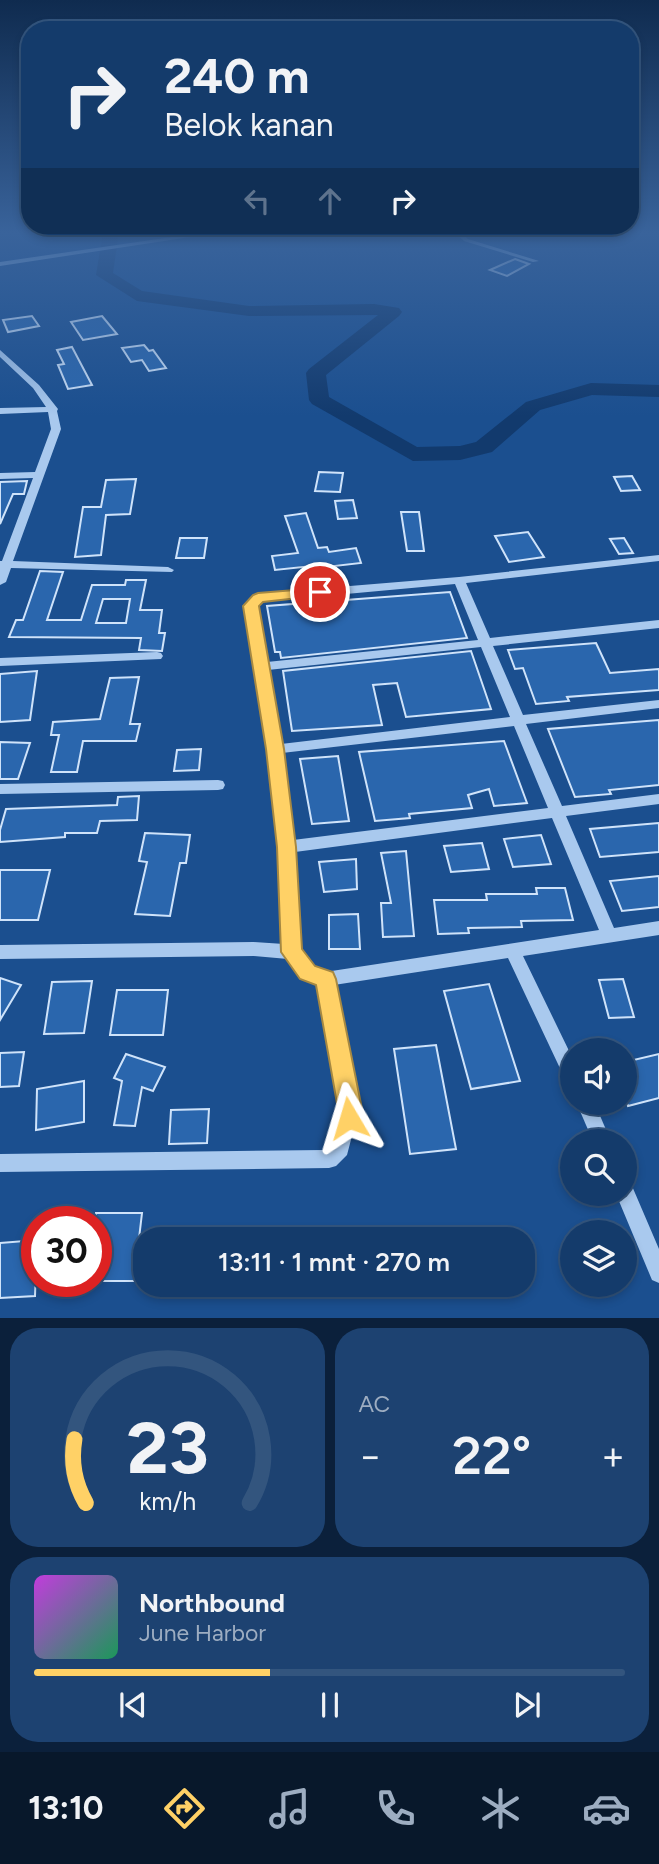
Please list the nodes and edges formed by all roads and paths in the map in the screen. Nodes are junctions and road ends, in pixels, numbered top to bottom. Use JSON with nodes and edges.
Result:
{"nodes":[{"id":1,"x":0,"y":352,"type":"edge"},
{"id":2,"x":54,"y":410,"type":"junction"},
{"id":3,"x":0,"y":411,"type":"edge"},
{"id":4,"x":40,"y":475,"type":"junction"},
{"id":5,"x":0,"y":476,"type":"edge"},
{"id":6,"x":659,"y":558,"type":"edge"},
{"id":7,"x":3,"y":564,"type":"edge"},
{"id":8,"x":168,"y":569,"type":"dead end"},
{"id":9,"x":459,"y":580,"type":"junction"},
{"id":10,"x":0,"y":582,"type":"edge"},
{"id":11,"x":659,"y":624,"type":"edge"},
{"id":12,"x":487,"y":643,"type":"junction"},
{"id":13,"x":157,"y":656,"type":"dead end"},
{"id":14,"x":0,"y":662,"type":"edge"},
{"id":15,"x":262,"y":667,"type":"junction"},
{"id":16,"x":659,"y":704,"type":"edge"},
{"id":17,"x":519,"y":719,"type":"junction"},
{"id":18,"x":275,"y":749,"type":"junction"},
{"id":19,"x":218,"y":785,"type":"dead end"},
{"id":20,"x":0,"y":789,"type":"edge"},
{"id":21,"x":659,"y":799,"type":"edge"},
{"id":22,"x":557,"y":812,"type":"junction"},
{"id":23,"x":287,"y":847,"type":"junction"},
{"id":24,"x":659,"y":928,"type":"edge"},
{"id":25,"x":609,"y":935,"type":"junction"},
{"id":26,"x":512,"y":950,"type":"junction"},
{"id":27,"x":0,"y":952,"type":"edge"},
{"id":28,"x":292,"y":952,"type":"junction"},
{"id":29,"x":325,"y":979,"type":"junction"},
{"id":30,"x":560,"y":1050,"type":"edge"},
{"id":31,"x":0,"y":1163,"type":"edge"},
{"id":32,"x":631,"y":1206,"type":"edge"},
{"id":33,"x":659,"y":1273,"type":"edge"}],
"edges":[{"from":1,"to":2,"type":"street"},
{"from":2,"to":3,"type":"street"},
{"from":2,"to":4,"type":"street"},
{"from":4,"to":5,"type":"street"},
{"from":4,"to":7,"type":"street"},
{"from":6,"to":9,"type":"street"},
{"from":7,"to":8,"type":"street"},
{"from":7,"to":10,"type":"street"},
{"from":9,"to":12,"type":"street"},
{"from":9,"to":15,"type":"street"},
{"from":11,"to":12,"type":"street"},
{"from":12,"to":15,"type":"street"},
{"from":12,"to":17,"type":"street"},
{"from":13,"to":14,"type":"street"},
{"from":15,"to":18,"type":"street"},
{"from":16,"to":17,"type":"street"},
{"from":17,"to":18,"type":"street"},
{"from":17,"to":22,"type":"street"},
{"from":18,"to":23,"type":"street"},
{"from":19,"to":20,"type":"street"},
{"from":21,"to":22,"type":"street"},
{"from":22,"to":23,"type":"street"},
{"from":22,"to":25,"type":"street"},
{"from":23,"to":28,"type":"street"},
{"from":24,"to":25,"type":"street"},
{"from":25,"to":26,"type":"street"},
{"from":26,"to":29,"type":"street"},
{"from":26,"to":30,"type":"street"},
{"from":27,"to":28,"type":"street"},
{"from":28,"to":29,"type":"street"},
{"from":29,"to":31,"type":"street"},
{"from":32,"to":33,"type":"street"}]}
